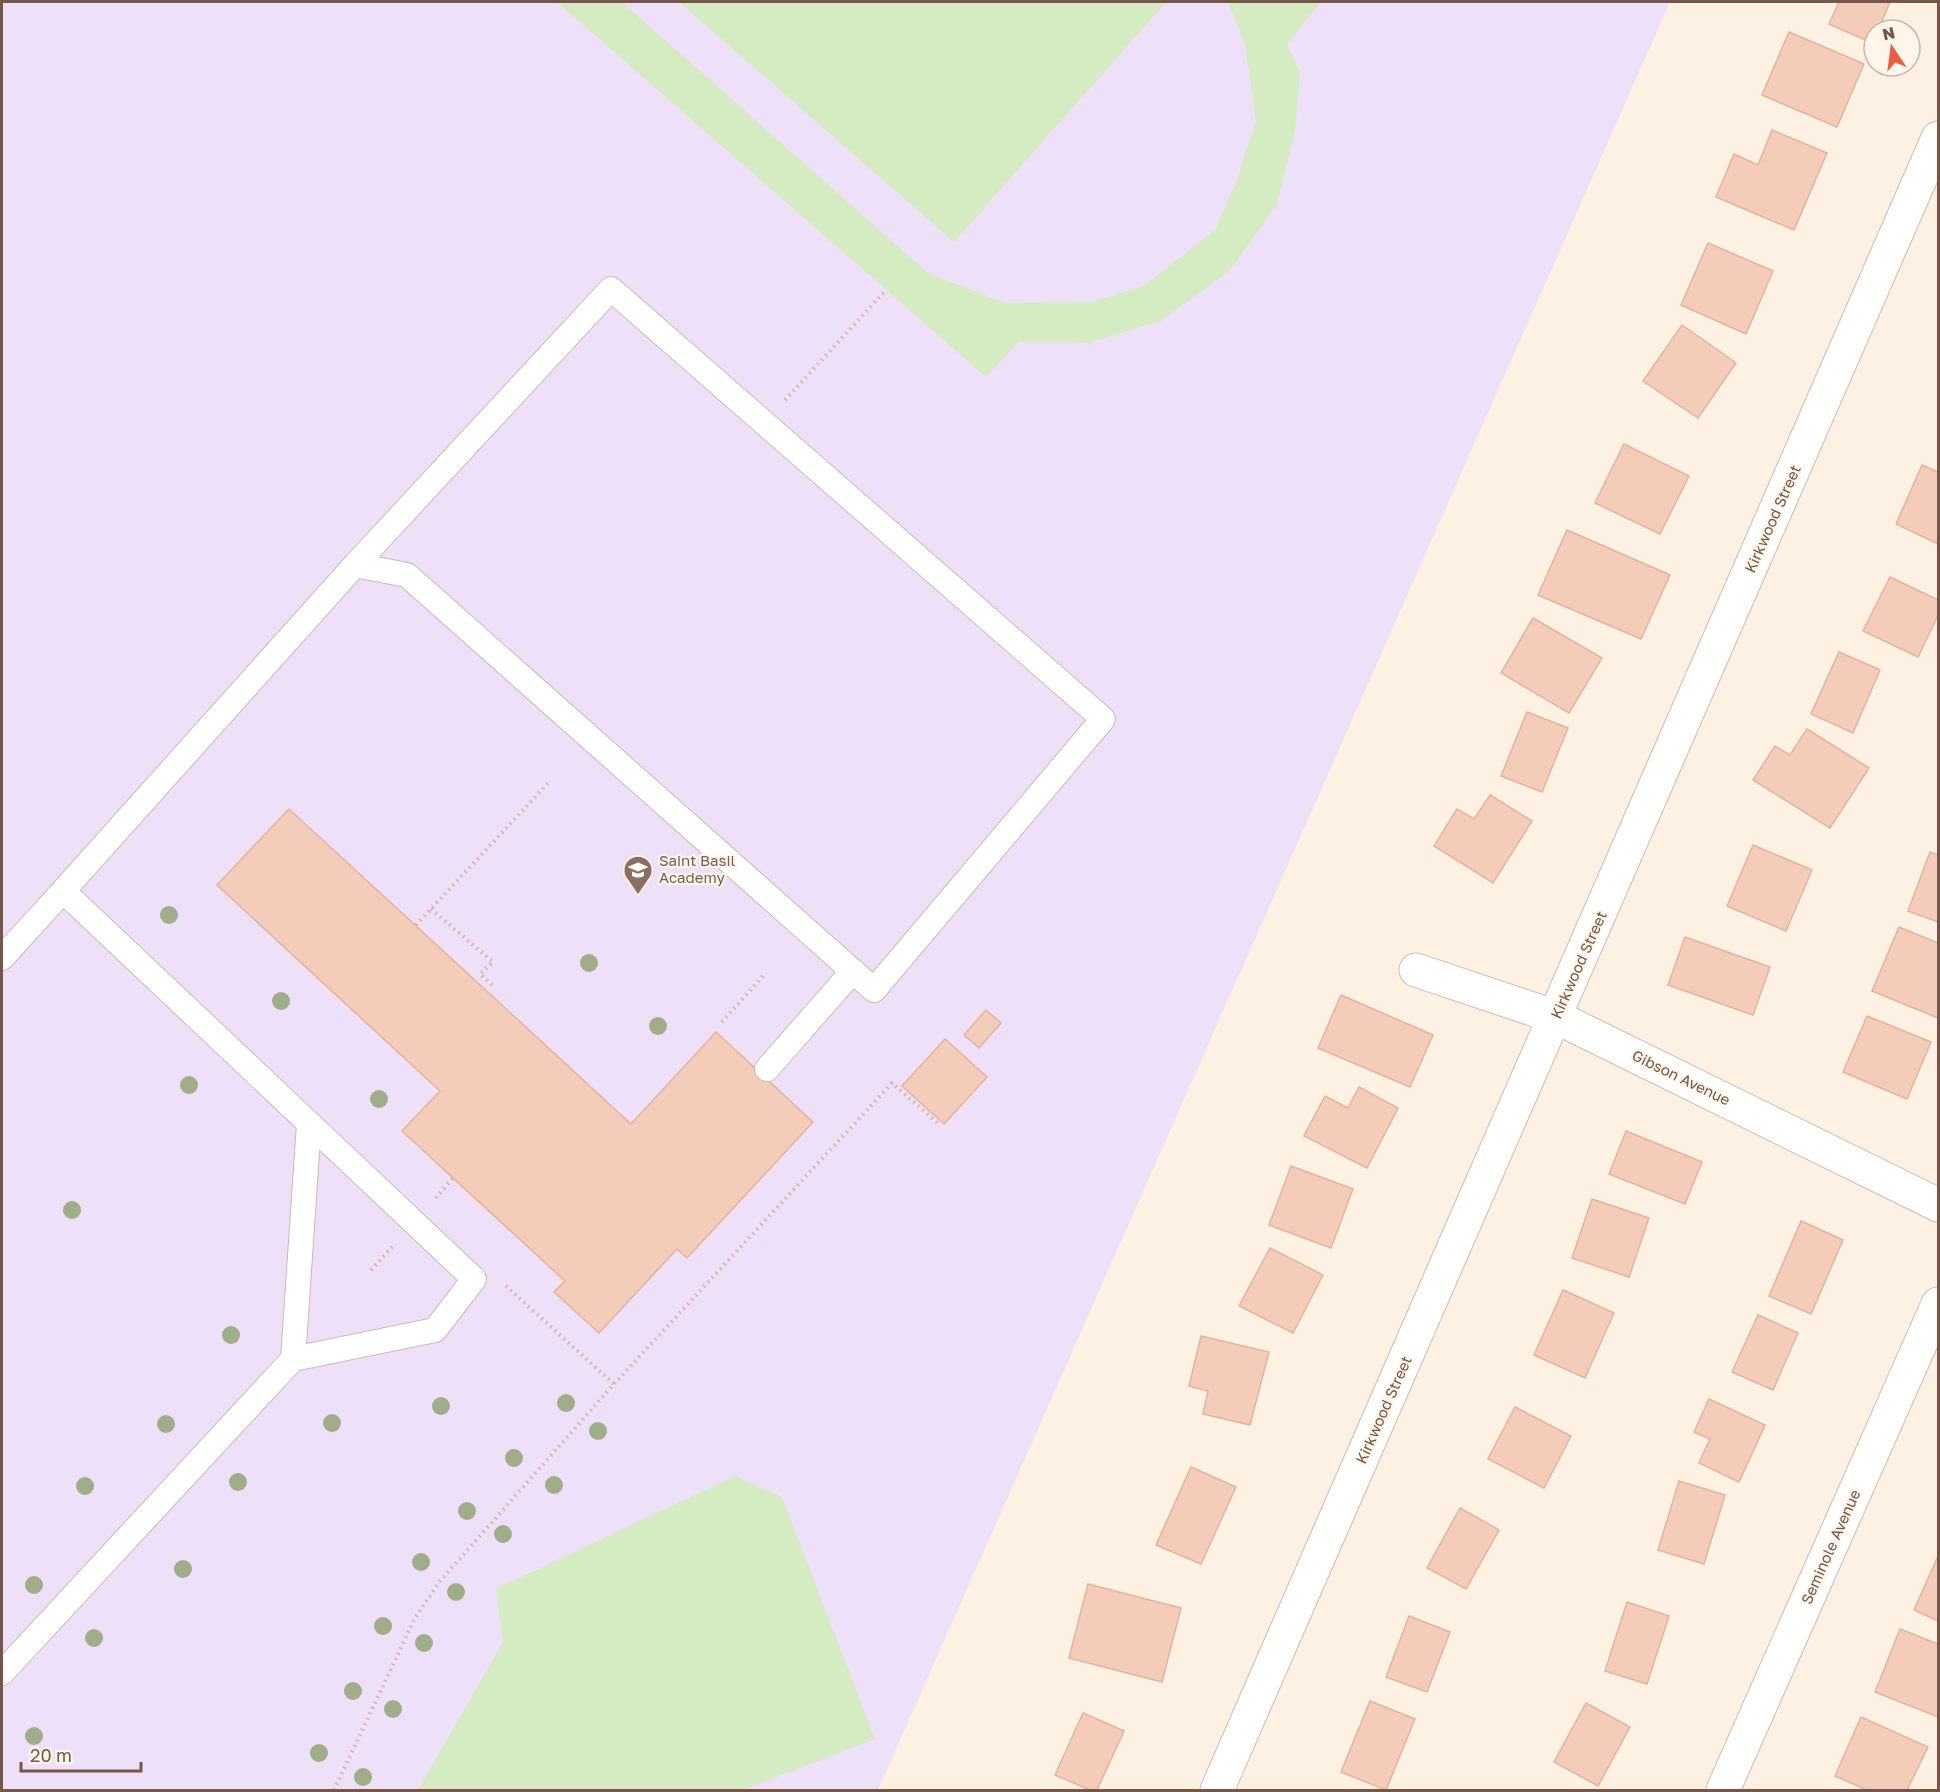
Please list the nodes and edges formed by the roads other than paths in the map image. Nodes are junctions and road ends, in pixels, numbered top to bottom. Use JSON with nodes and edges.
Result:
{"nodes":[{"id":1,"x":1938,"y":138,"type":"edge"},
{"id":2,"x":355,"y":565,"type":"junction"},
{"id":3,"x":63,"y":891,"type":"junction"},
{"id":4,"x":2,"y":958,"type":"edge"},
{"id":5,"x":1416,"y":970,"type":"dead end"},
{"id":6,"x":852,"y":971,"type":"junction"},
{"id":7,"x":1556,"y":1017,"type":"junction"},
{"id":8,"x":767,"y":1069,"type":"dead end"},
{"id":9,"x":309,"y":1124,"type":"junction"},
{"id":10,"x":1938,"y":1205,"type":"edge"},
{"id":11,"x":1938,"y":1304,"type":"edge"},
{"id":12,"x":293,"y":1359,"type":"junction"},
{"id":13,"x":2,"y":1673,"type":"edge"},
{"id":14,"x":1217,"y":1791,"type":"edge"},
{"id":15,"x":1723,"y":1791,"type":"edge"}],
"edges":[{"from":1,"to":7,"type":"street","name":"Kirkwood Street"},
{"from":2,"to":3,"type":"lane"},
{"from":2,"to":6,"type":"lane"},
{"from":2,"to":6,"type":"lane"},
{"from":3,"to":4,"type":"lane"},
{"from":3,"to":9,"type":"lane"},
{"from":5,"to":7,"type":"street","name":"Gibson Avenue"},
{"from":6,"to":8,"type":"lane"},
{"from":7,"to":10,"type":"street","name":"Gibson Avenue"},
{"from":7,"to":14,"type":"street","name":"Kirkwood Street"},
{"from":9,"to":12,"type":"lane"},
{"from":9,"to":12,"type":"lane"},
{"from":11,"to":15,"type":"street","name":"Seminole Avenue"},
{"from":12,"to":13,"type":"lane"}]}
